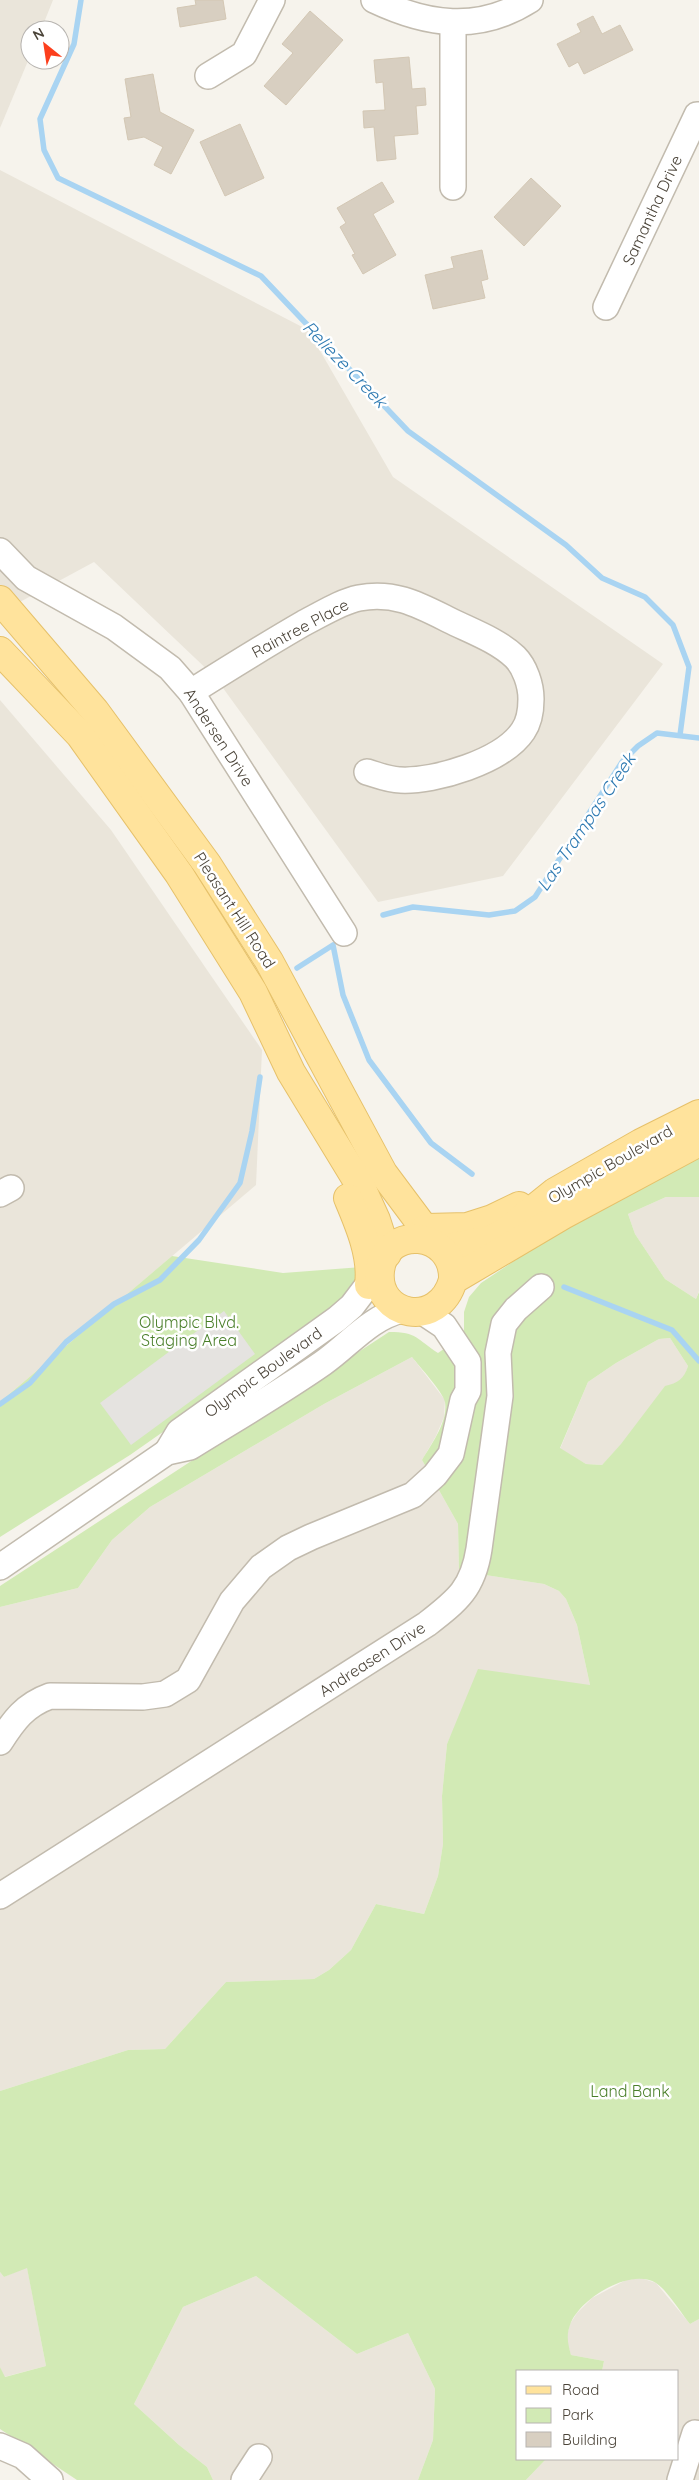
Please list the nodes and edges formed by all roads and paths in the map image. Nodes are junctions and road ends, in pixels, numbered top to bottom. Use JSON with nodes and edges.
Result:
{"nodes":[{"id":1,"x":272,"y":0,"type":"edge"},
{"id":2,"x":374,"y":0,"type":"edge"},
{"id":3,"x":530,"y":0,"type":"edge"},
{"id":4,"x":453,"y":23,"type":"junction"},
{"id":5,"x":208,"y":76,"type":"dead end"},
{"id":6,"x":699,"y":115,"type":"edge"},
{"id":7,"x":454,"y":187,"type":"dead end"},
{"id":8,"x":606,"y":307,"type":"dead end"},
{"id":9,"x":0,"y":551,"type":"edge"},
{"id":10,"x":0,"y":600,"type":"edge"},
{"id":11,"x":0,"y":650,"type":"edge"},
{"id":12,"x":192,"y":692,"type":"junction"},
{"id":13,"x":367,"y":772,"type":"dead end"},
{"id":14,"x":344,"y":933,"type":"dead end"},
{"id":15,"x":291,"y":1072,"type":"junction"},
{"id":16,"x":699,"y":1114,"type":"edge"},
{"id":17,"x":699,"y":1142,"type":"edge"},
{"id":18,"x":435,"y":1240,"type":"junction"},
{"id":19,"x":379,"y":1269,"type":"junction"},
{"id":20,"x":541,"y":1287,"type":"dead end"},
{"id":21,"x":433,"y":1306,"type":"junction"},
{"id":22,"x":167,"y":1452,"type":"junction"},
{"id":23,"x":0,"y":1566,"type":"edge"},
{"id":24,"x":0,"y":1742,"type":"edge"},
{"id":25,"x":0,"y":1896,"type":"edge"},
{"id":26,"x":695,"y":2434,"type":"dead end"},
{"id":27,"x":0,"y":2446,"type":"edge"},
{"id":28,"x":259,"y":2457,"type":"dead end"},
{"id":29,"x":50,"y":2480,"type":"edge"},
{"id":30,"x":244,"y":2480,"type":"edge"},
{"id":31,"x":680,"y":2480,"type":"edge"}],
"edges":[{"from":1,"to":5,"type":"street"},
{"from":2,"to":4,"type":"street"},
{"from":3,"to":4,"type":"street"},
{"from":4,"to":7,"type":"street"},
{"from":6,"to":8,"type":"street","name":"Samantha Drive"},
{"from":9,"to":12,"type":"street","name":"Andersen Drive"},
{"from":10,"to":18,"type":"main road","name":"Pleasant Hill Road"},
{"from":11,"to":15,"type":"main road","name":"Pleasant Hill Road"},
{"from":12,"to":13,"type":"street","name":"Raintree Place"},
{"from":12,"to":14,"type":"street","name":"Andersen Drive"},
{"from":15,"to":19,"type":"main road"},
{"from":15,"to":19,"type":"main road","name":"Pleasant Hill Road"},
{"from":16,"to":18,"type":"main road","name":"Olympic Boulevard"},
{"from":17,"to":21,"type":"main road","name":"Olympic Boulevard"},
{"from":18,"to":19,"type":"main road","name":"Olympic Boulevard"},
{"from":18,"to":21,"type":"main road"},
{"from":19,"to":21,"type":"main road"},
{"from":19,"to":22,"type":"street","name":"Olympic Boulevard"},
{"from":20,"to":25,"type":"street","name":"Andreasen Drive"},
{"from":21,"to":22,"type":"street","name":"Olympic Boulevard"},
{"from":21,"to":24,"type":"street"},
{"from":22,"to":23,"type":"street","name":"Olympic Boulevard"},
{"from":26,"to":31,"type":"street"},
{"from":27,"to":29,"type":"street"},
{"from":28,"to":30,"type":"street"}]}
